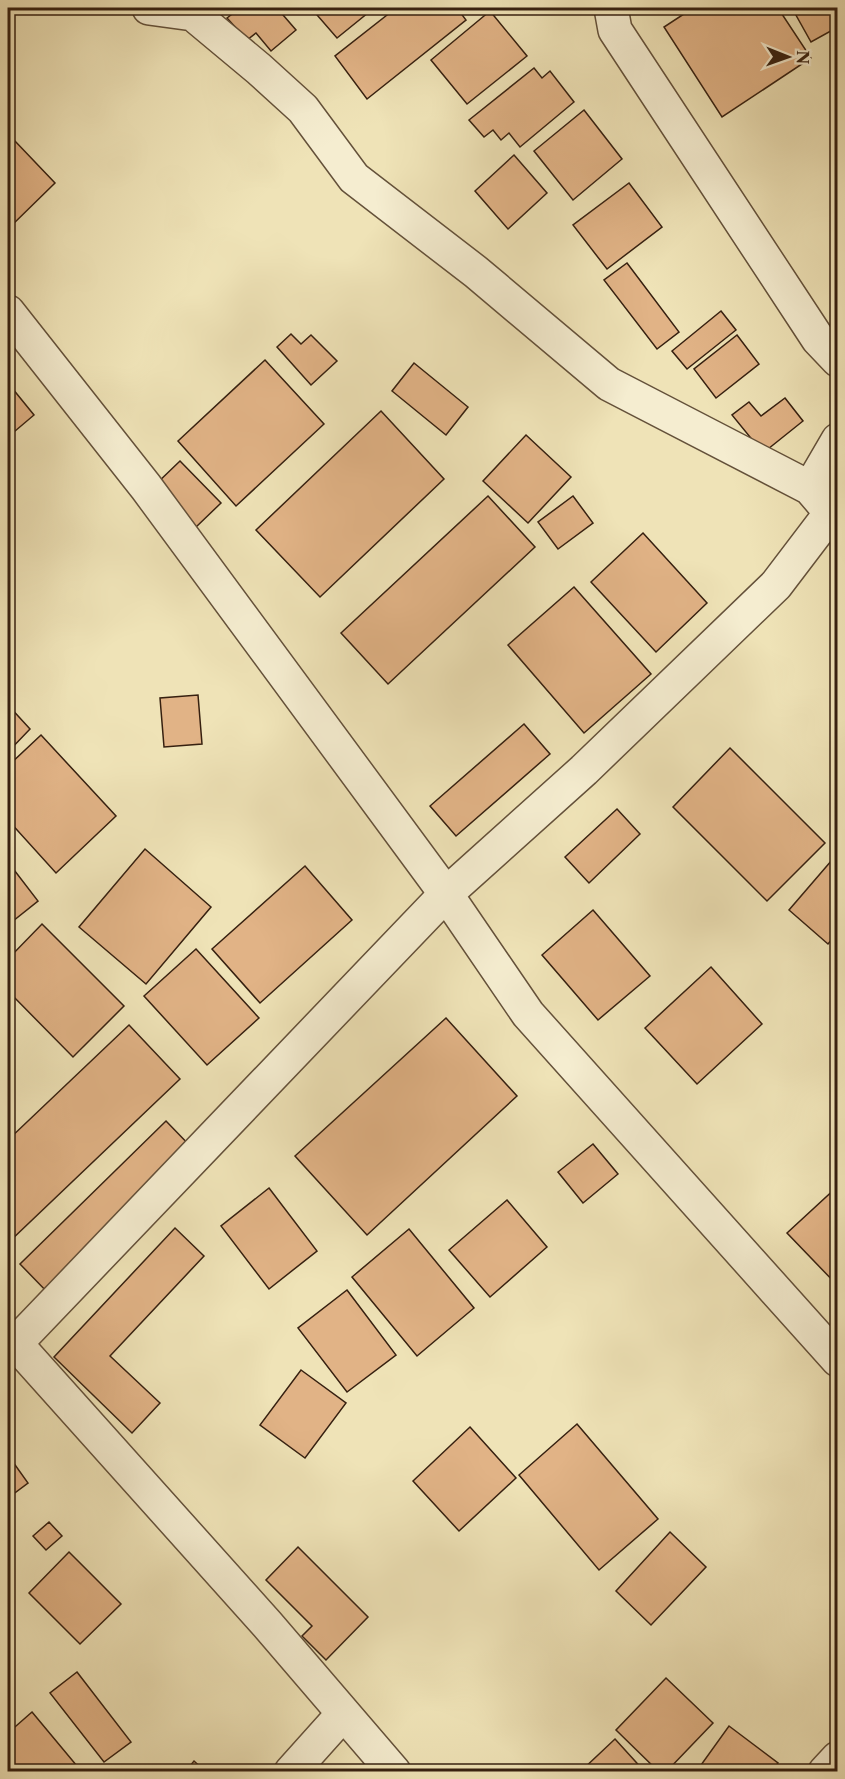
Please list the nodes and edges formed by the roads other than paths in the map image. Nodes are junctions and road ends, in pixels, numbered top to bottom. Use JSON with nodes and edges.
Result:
{"nodes":[{"id":1,"x":149,"y":8,"type":"edge"},
{"id":2,"x":587,"y":8,"type":"edge"},
{"id":3,"x":613,"y":19,"type":"edge"},
{"id":4,"x":8,"y":312,"type":"edge"},
{"id":5,"x":837,"y":360,"type":"edge"},
{"id":6,"x":837,"y":440,"type":"edge"},
{"id":7,"x":810,"y":488,"type":"junction"},
{"id":8,"x":835,"y":514,"type":"edge"},
{"id":9,"x":446,"y":894,"type":"junction"},
{"id":10,"x":10,"y":1342,"type":"edge"},
{"id":11,"x":837,"y":1360,"type":"edge"},
{"id":12,"x":343,"y":1714,"type":"junction"},
{"id":13,"x":837,"y":1758,"type":"edge"},
{"id":14,"x":291,"y":1772,"type":"edge"},
{"id":15,"x":394,"y":1772,"type":"edge"},
{"id":16,"x":825,"y":1772,"type":"edge"}],
"edges":[{"from":1,"to":7,"type":"street"},
{"from":2,"to":3,"type":"street"},
{"from":3,"to":5,"type":"street"},
{"from":4,"to":9,"type":"street"},
{"from":6,"to":7,"type":"street"},
{"from":7,"to":8,"type":"street"},
{"from":8,"to":9,"type":"street"},
{"from":9,"to":10,"type":"street"},
{"from":9,"to":11,"type":"street"},
{"from":10,"to":12,"type":"street"},
{"from":12,"to":14,"type":"street"},
{"from":12,"to":15,"type":"street"},
{"from":13,"to":16,"type":"street"}]}
